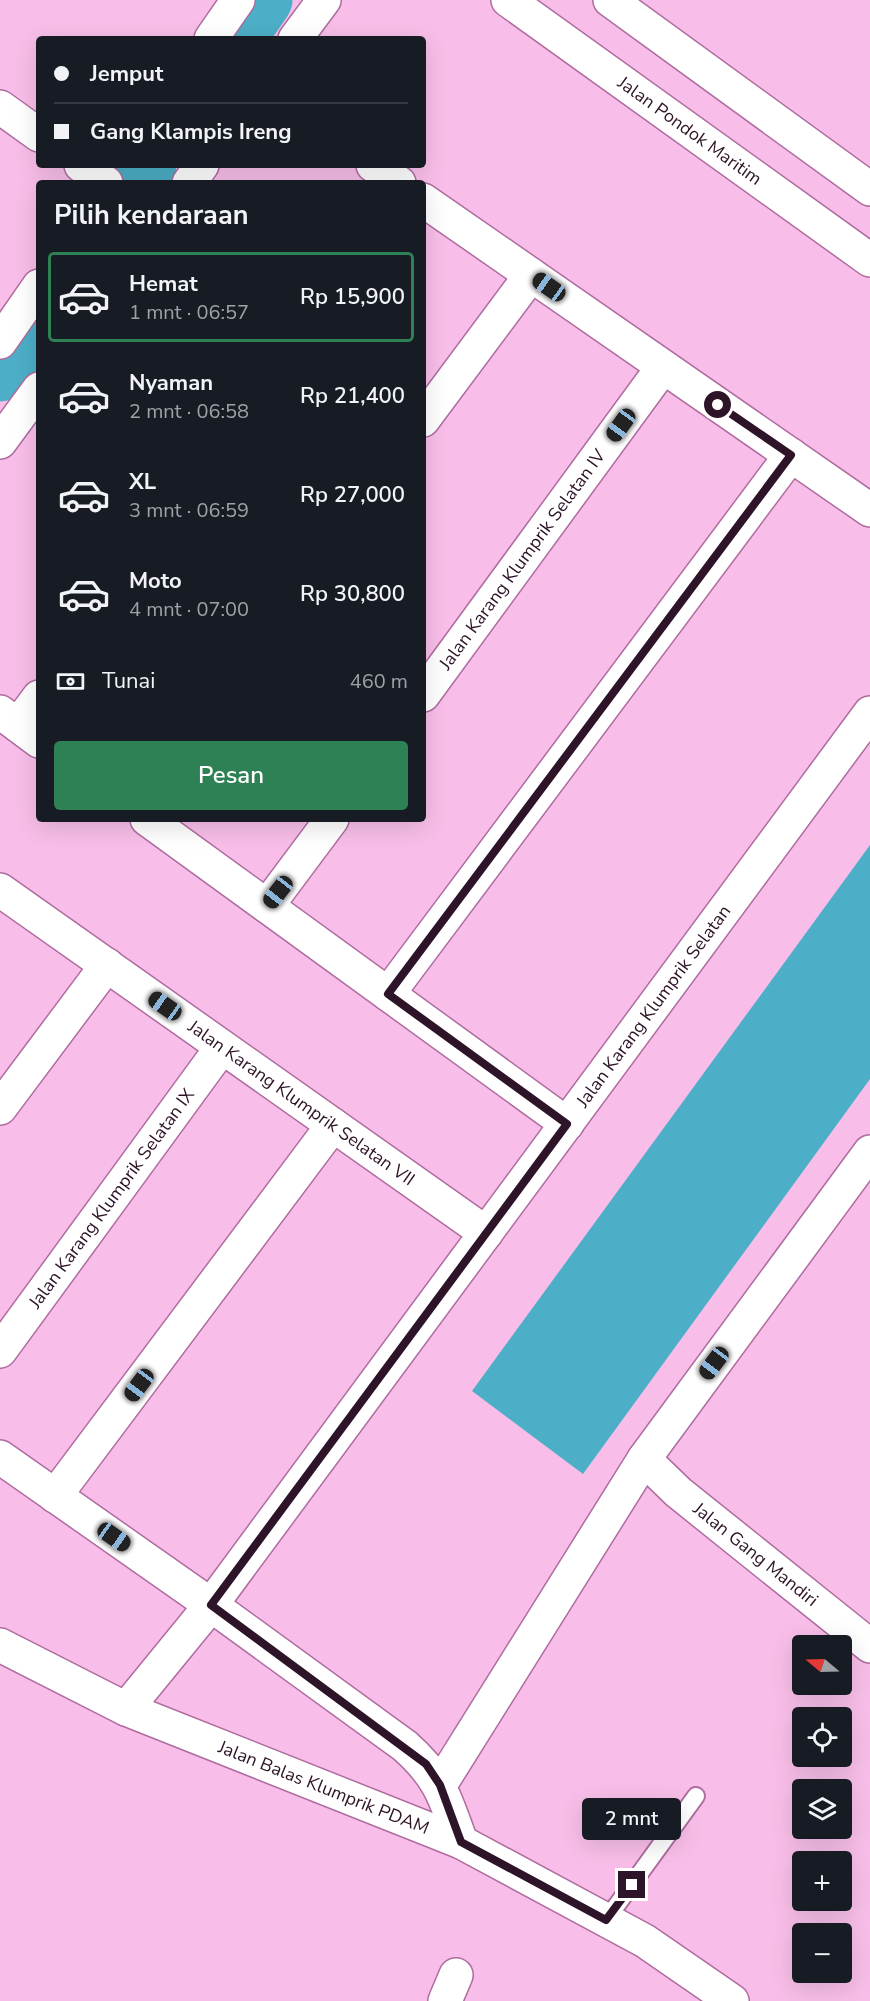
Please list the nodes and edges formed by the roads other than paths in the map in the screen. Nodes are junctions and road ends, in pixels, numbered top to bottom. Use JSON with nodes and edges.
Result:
{"nodes":[{"id":1,"x":238,"y":0,"type":"edge"},
{"id":2,"x":324,"y":0,"type":"edge"},
{"id":3,"x":508,"y":0,"type":"edge"},
{"id":4,"x":610,"y":0,"type":"edge"},
{"id":5,"x":213,"y":36,"type":"edge"},
{"id":6,"x":297,"y":36,"type":"edge"},
{"id":7,"x":0,"y":107,"type":"edge"},
{"id":8,"x":36,"y":133,"type":"edge"},
{"id":9,"x":85,"y":168,"type":"edge"},
{"id":10,"x":377,"y":168,"type":"edge"},
{"id":11,"x":102,"y":180,"type":"edge"},
{"id":12,"x":395,"y":180,"type":"edge"},
{"id":13,"x":870,"y":189,"type":"edge"},
{"id":14,"x":426,"y":202,"type":"edge"},
{"id":15,"x":870,"y":260,"type":"edge"},
{"id":16,"x":531,"y":275,"type":"junction"},
{"id":17,"x":36,"y":290,"type":"edge"},
{"id":18,"x":0,"y":342,"type":"edge"},
{"id":19,"x":663,"y":367,"type":"junction"},
{"id":20,"x":36,"y":393,"type":"edge"},
{"id":21,"x":426,"y":416,"type":"edge"},
{"id":22,"x":0,"y":442,"type":"edge"},
{"id":23,"x":791,"y":455,"type":"junction"},
{"id":24,"x":870,"y":510,"type":"edge"},
{"id":25,"x":426,"y":691,"type":"edge"},
{"id":26,"x":36,"y":701,"type":"edge"},
{"id":27,"x":870,"y":713,"type":"edge"},
{"id":28,"x":19,"y":726,"type":"edge"},
{"id":29,"x":151,"y":822,"type":"edge"},
{"id":30,"x":330,"y":822,"type":"edge"},
{"id":31,"x":0,"y":890,"type":"edge"},
{"id":32,"x":267,"y":906,"type":"junction"},
{"id":33,"x":107,"y":965,"type":"junction"},
{"id":34,"x":388,"y":994,"type":"junction"},
{"id":35,"x":222,"y":1047,"type":"junction"},
{"id":36,"x":0,"y":1108,"type":"edge"},
{"id":37,"x":567,"y":1124,"type":"junction"},
{"id":38,"x":333,"y":1125,"type":"junction"},
{"id":39,"x":870,"y":1152,"type":"edge"},
{"id":40,"x":486,"y":1233,"type":"junction"},
{"id":41,"x":0,"y":1351,"type":"edge"},
{"id":42,"x":0,"y":1457,"type":"edge"},
{"id":43,"x":647,"y":1462,"type":"junction"},
{"id":44,"x":55,"y":1496,"type":"junction"},
{"id":45,"x":203,"y":1615,"type":"junction"},
{"id":46,"x":0,"y":1646,"type":"edge"},
{"id":47,"x":870,"y":1646,"type":"edge"},
{"id":48,"x":126,"y":1709,"type":"junction"},
{"id":49,"x":440,"y":1785,"type":"junction"},
{"id":50,"x":696,"y":1796,"type":"dead end"},
{"id":51,"x":461,"y":1842,"type":"junction"},
{"id":52,"x":606,"y":1920,"type":"junction"},
{"id":53,"x":732,"y":2001,"type":"edge"}],
"edges":[{"from":1,"to":5,"type":"street"},
{"from":2,"to":6,"type":"street"},
{"from":3,"to":15,"type":"street","name":"Jalan Pondok Maritim"},
{"from":4,"to":13,"type":"street"},
{"from":7,"to":8,"type":"street"},
{"from":9,"to":11,"type":"street"},
{"from":10,"to":12,"type":"street"},
{"from":14,"to":16,"type":"street"},
{"from":16,"to":19,"type":"street"},
{"from":16,"to":21,"type":"street"},
{"from":17,"to":18,"type":"street"},
{"from":19,"to":23,"type":"street"},
{"from":19,"to":25,"type":"street","name":"Jalan Karang Klumprik Selatan IV"},
{"from":20,"to":22,"type":"street"},
{"from":23,"to":24,"type":"street"},
{"from":23,"to":34,"type":"street"},
{"from":26,"to":28,"type":"street"},
{"from":27,"to":37,"type":"street","name":"Jalan Karang Klumprik Selatan"},
{"from":29,"to":32,"type":"street"},
{"from":30,"to":32,"type":"street"},
{"from":31,"to":33,"type":"street","name":"Jalan Karang Klumprik Selatan VII"},
{"from":32,"to":34,"type":"street"},
{"from":33,"to":35,"type":"street","name":"Jalan Karang Klumprik Selatan VII"},
{"from":33,"to":36,"type":"street"},
{"from":34,"to":37,"type":"street"},
{"from":35,"to":38,"type":"street","name":"Jalan Karang Klumprik Selatan VII"},
{"from":35,"to":41,"type":"street","name":"Jalan Karang Klumprik Selatan IX"},
{"from":37,"to":40,"type":"street","name":"Jalan Karang Klumprik Selatan"},
{"from":38,"to":40,"type":"street","name":"Jalan Karang Klumprik Selatan VII"},
{"from":38,"to":44,"type":"street"},
{"from":39,"to":43,"type":"street"},
{"from":40,"to":45,"type":"street","name":"Jalan Karang Klumprik Selatan"},
{"from":42,"to":44,"type":"street"},
{"from":43,"to":47,"type":"street","name":"Jalan Gang Mandiri"},
{"from":43,"to":49,"type":"street"},
{"from":44,"to":45,"type":"street"},
{"from":45,"to":48,"type":"street","name":"Jalan Karang Klumprik Selatan"},
{"from":45,"to":49,"type":"street"},
{"from":46,"to":48,"type":"street","name":"Jalan Balas Klumprik PDAM"},
{"from":48,"to":51,"type":"street","name":"Jalan Balas Klumprik PDAM"},
{"from":49,"to":51,"type":"street"},
{"from":50,"to":52,"type":"lane"},
{"from":51,"to":52,"type":"street","name":"Jalan Balas Klumprik PDAM"},
{"from":52,"to":53,"type":"street","name":"Jalan Balas Klumprik PDAM"}]}
